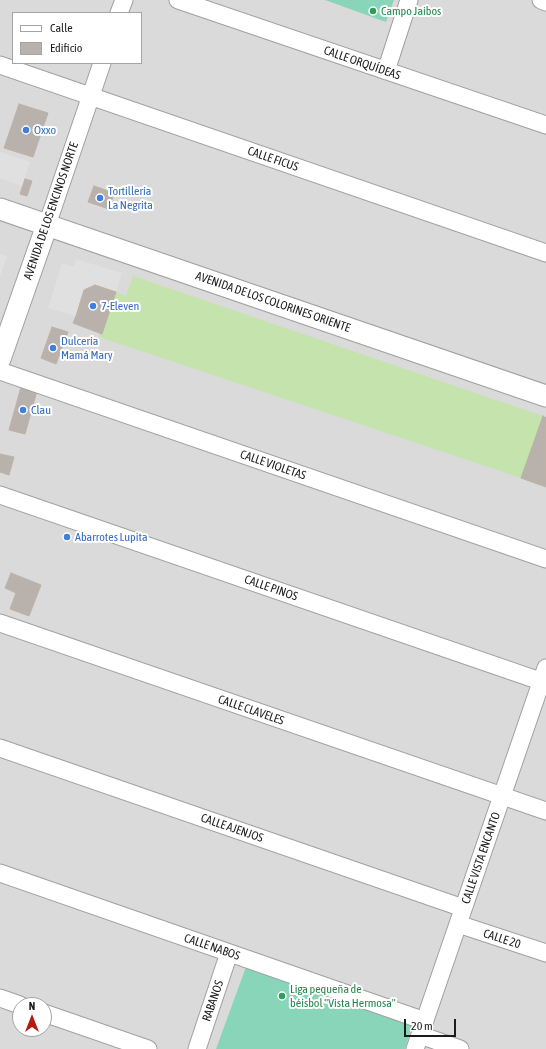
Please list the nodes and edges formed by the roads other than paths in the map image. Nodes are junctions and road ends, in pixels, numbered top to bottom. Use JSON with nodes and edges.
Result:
{"nodes":[{"id":1,"x":124,"y":0,"type":"edge"},
{"id":2,"x":178,"y":0,"type":"edge"},
{"id":3,"x":409,"y":0,"type":"edge"},
{"id":4,"x":541,"y":0,"type":"edge"},
{"id":5,"x":546,"y":2,"type":"edge"},
{"id":6,"x":119,"y":12,"type":"edge"},
{"id":7,"x":102,"y":64,"type":"edge"},
{"id":8,"x":0,"y":65,"type":"edge"},
{"id":9,"x":386,"y":70,"type":"junction"},
{"id":10,"x":91,"y":96,"type":"junction"},
{"id":11,"x":546,"y":125,"type":"edge"},
{"id":12,"x":0,"y":209,"type":"edge"},
{"id":13,"x":47,"y":225,"type":"junction"},
{"id":14,"x":546,"y":253,"type":"edge"},
{"id":15,"x":0,"y":359,"type":"edge"},
{"id":16,"x":0,"y":371,"type":"edge"},
{"id":17,"x":546,"y":396,"type":"edge"},
{"id":18,"x":0,"y":496,"type":"edge"},
{"id":19,"x":546,"y":559,"type":"edge"},
{"id":20,"x":0,"y":623,"type":"edge"},
{"id":21,"x":544,"y":677,"type":"edge"},
{"id":22,"x":0,"y":748,"type":"edge"},
{"id":23,"x":502,"y":796,"type":"junction"},
{"id":24,"x":546,"y":811,"type":"edge"},
{"id":25,"x":0,"y":873,"type":"edge"},
{"id":26,"x":463,"y":908,"type":"junction"},
{"id":27,"x":458,"y":924,"type":"junction"},
{"id":28,"x":229,"y":953,"type":"junction"},
{"id":29,"x":546,"y":953,"type":"edge"},
{"id":30,"x":0,"y":998,"type":"edge"},
{"id":31,"x":12,"y":1002,"type":"edge"},
{"id":32,"x":52,"y":1016,"type":"edge"},
{"id":33,"x":420,"y":1035,"type":"edge"},
{"id":34,"x":148,"y":1049,"type":"edge"},
{"id":35,"x":197,"y":1049,"type":"edge"},
{"id":36,"x":460,"y":1049,"type":"edge"}],
"edges":[{"from":1,"to":6,"type":"street"},
{"from":2,"to":9,"type":"street","name":"CALLE ORQUÍDEAS"},
{"from":3,"to":9,"type":"street"},
{"from":4,"to":5,"type":"street"},
{"from":7,"to":10,"type":"street","name":"AVENIDA DE LOS ENCINOS NORTE"},
{"from":8,"to":10,"type":"street","name":"CALLE FICUS"},
{"from":9,"to":11,"type":"street","name":"CALLE ORQUÍDEAS"},
{"from":10,"to":13,"type":"street","name":"AVENIDA DE LOS ENCINOS NORTE"},
{"from":10,"to":14,"type":"street","name":"CALLE FICUS"},
{"from":12,"to":13,"type":"street","name":"AVENIDA DE LOS COLORINES ORIENTE"},
{"from":13,"to":15,"type":"street","name":"AVENIDA DE LOS ENCINOS NORTE"},
{"from":13,"to":17,"type":"street","name":"AVENIDA DE LOS COLORINES ORIENTE"},
{"from":16,"to":19,"type":"street","name":"CALLE VIOLETAS"},
{"from":18,"to":21,"type":"street","name":"CALLE PINOS"},
{"from":20,"to":23,"type":"street","name":"CALLE CLAVELES"},
{"from":21,"to":23,"type":"street","name":"CALLE VISTA ENCANTO"},
{"from":22,"to":26,"type":"street","name":"CALLE AJENJOS"},
{"from":23,"to":24,"type":"street","name":"CALLE CLAVELES"},
{"from":23,"to":26,"type":"street","name":"CALLE VISTA ENCANTO"},
{"from":25,"to":28,"type":"street","name":"CALLE NABOS"},
{"from":26,"to":27,"type":"street","name":"CALLE VISTA ENCANTO"},
{"from":27,"to":29,"type":"street","name":"CALLE 20"},
{"from":27,"to":33,"type":"street","name":"CALLE VISTA ENCANTO"},
{"from":28,"to":33,"type":"street","name":"CALLE NABOS"},
{"from":28,"to":35,"type":"street","name":"RABANOS"},
{"from":30,"to":31,"type":"street"},
{"from":32,"to":34,"type":"street"},
{"from":33,"to":36,"type":"street","name":"CALLE NABOS"}]}
